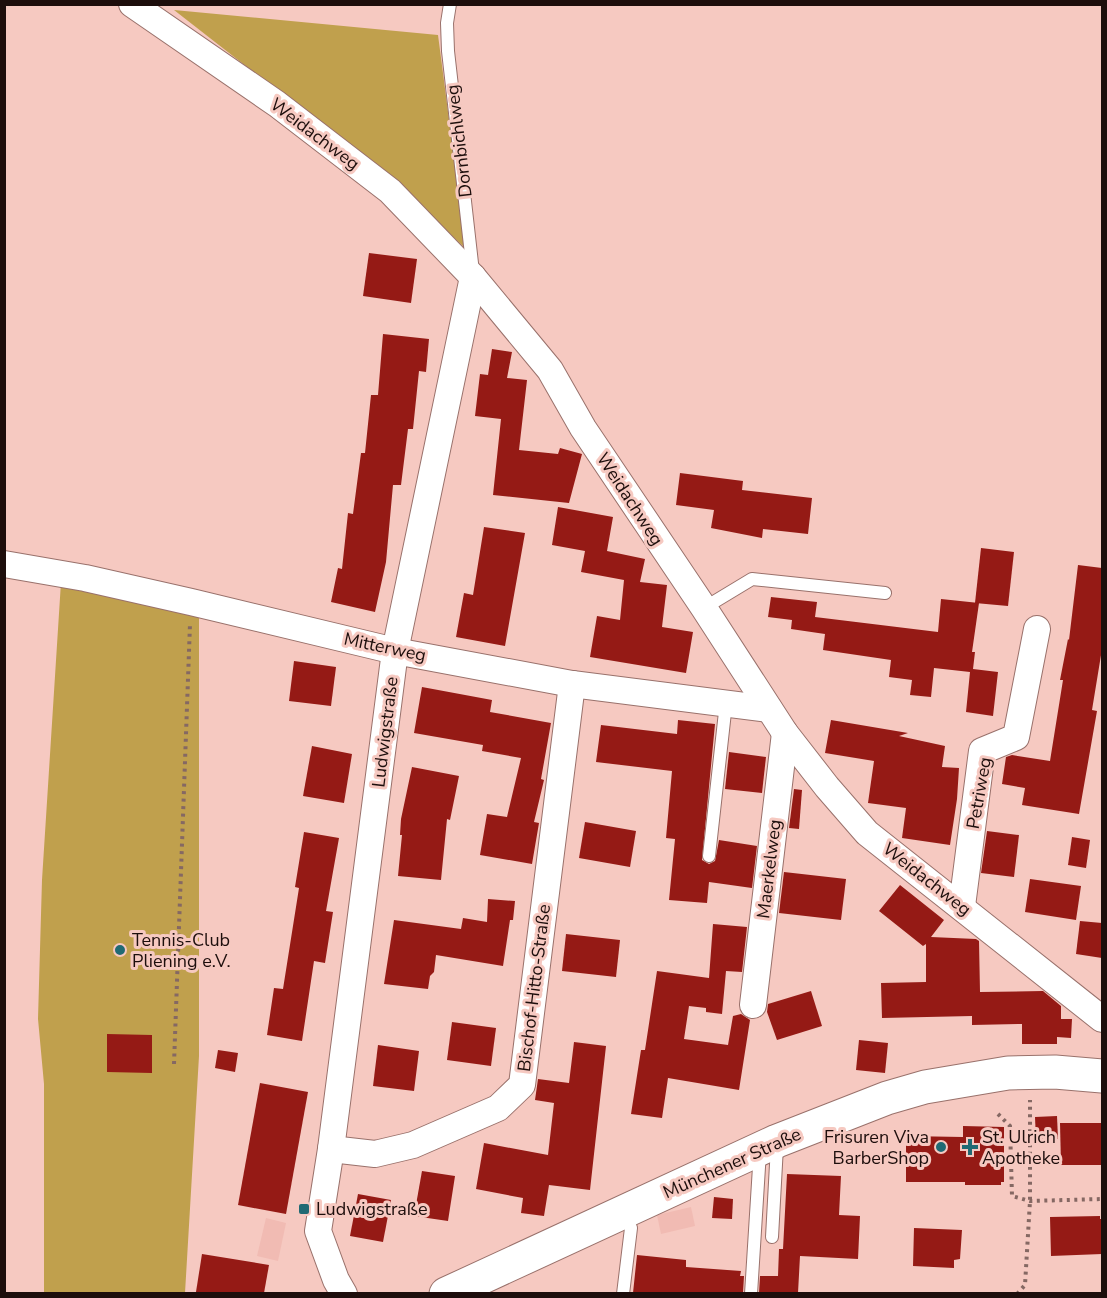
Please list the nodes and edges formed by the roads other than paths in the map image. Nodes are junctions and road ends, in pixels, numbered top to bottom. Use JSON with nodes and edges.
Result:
{"nodes":[{"id":1,"x":132,"y":4,"type":"edge"},
{"id":2,"x":450,"y":4,"type":"edge"},
{"id":3,"x":473,"y":277,"type":"junction"},
{"id":4,"x":4,"y":564,"type":"edge"},
{"id":5,"x":885,"y":593,"type":"dead end"},
{"id":6,"x":704,"y":608,"type":"junction"},
{"id":7,"x":1037,"y":629,"type":"dead end"},
{"id":8,"x":395,"y":651,"type":"junction"},
{"id":9,"x":572,"y":684,"type":"junction"},
{"id":10,"x":726,"y":703,"type":"junction"},
{"id":11,"x":769,"y":709,"type":"junction"},
{"id":12,"x":784,"y":733,"type":"junction"},
{"id":13,"x":709,"y":856,"type":"dead end"},
{"id":14,"x":962,"y":906,"type":"junction"},
{"id":15,"x":753,"y":1005,"type":"dead end"},
{"id":16,"x":1102,"y":1019,"type":"edge"},
{"id":17,"x":1102,"y":1076,"type":"edge"},
{"id":18,"x":769,"y":1145,"type":"junction"},
{"id":19,"x":331,"y":1149,"type":"junction"},
{"id":20,"x":622,"y":1211,"type":"junction"},
{"id":21,"x":772,"y":1238,"type":"dead end"},
{"id":22,"x":345,"y":1293,"type":"edge"},
{"id":23,"x":446,"y":1293,"type":"edge"},
{"id":24,"x":623,"y":1293,"type":"edge"},
{"id":25,"x":751,"y":1293,"type":"edge"}],
"edges":[{"from":1,"to":3,"type":"street","name":"Weidachweg"},
{"from":2,"to":3,"type":"lane","name":"Dornbichlweg"},
{"from":3,"to":6,"type":"street","name":"Weidachweg"},
{"from":3,"to":8,"type":"street","name":"Ludwigstraße"},
{"from":4,"to":8,"type":"street","name":"Mitterweg"},
{"from":5,"to":6,"type":"lane"},
{"from":6,"to":11,"type":"street","name":"Weidachweg"},
{"from":7,"to":14,"type":"street","name":"Petriweg"},
{"from":8,"to":9,"type":"street","name":"Mitterweg"},
{"from":8,"to":19,"type":"street","name":"Ludwigstraße"},
{"from":9,"to":10,"type":"street","name":"Mitterweg"},
{"from":9,"to":19,"type":"street","name":"Bischof-Hitto-Straße"},
{"from":10,"to":11,"type":"street","name":"Mitterweg"},
{"from":10,"to":13,"type":"lane"},
{"from":11,"to":12,"type":"street","name":"Weidachweg"},
{"from":12,"to":14,"type":"street","name":"Weidachweg"},
{"from":12,"to":15,"type":"street","name":"Maerkelweg"},
{"from":14,"to":16,"type":"street","name":"Weidachweg"},
{"from":17,"to":18,"type":"main road","name":"Münchener Straße"},
{"from":18,"to":20,"type":"main road","name":"Münchener Straße"},
{"from":18,"to":21,"type":"lane"},
{"from":18,"to":25,"type":"lane"},
{"from":19,"to":22,"type":"street","name":"Ludwigstraße"},
{"from":20,"to":23,"type":"main road","name":"Münchener Straße"},
{"from":20,"to":24,"type":"lane"}]}
